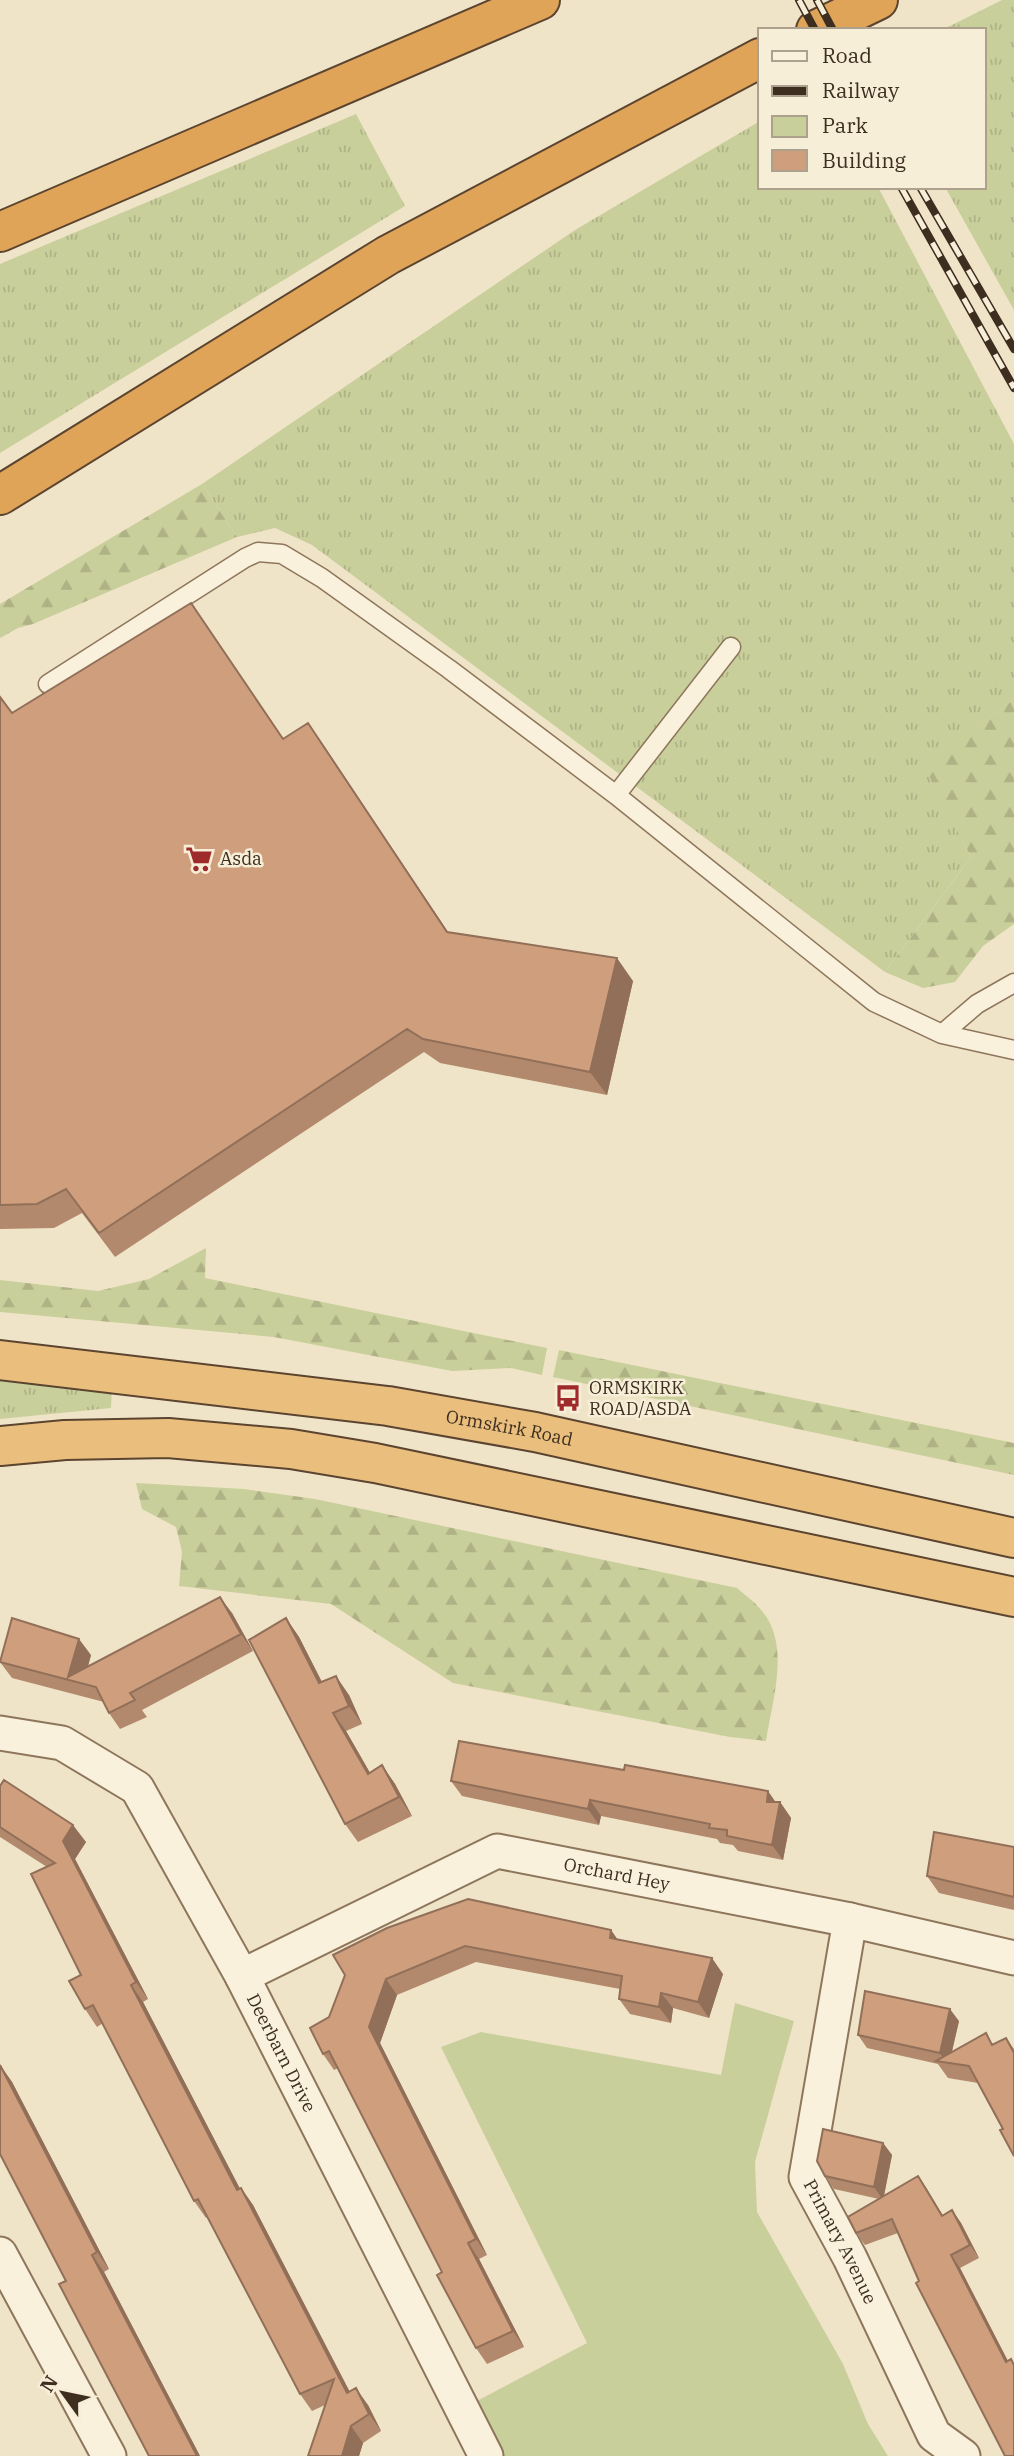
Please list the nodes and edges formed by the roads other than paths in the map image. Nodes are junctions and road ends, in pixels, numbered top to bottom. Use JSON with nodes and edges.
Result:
{"nodes":[{"id":1,"x":540,"y":0,"type":"edge"},
{"id":2,"x":878,"y":0,"type":"edge"},
{"id":3,"x":820,"y":28,"type":"edge"},
{"id":4,"x":758,"y":59,"type":"edge"},
{"id":5,"x":0,"y":232,"type":"edge"},
{"id":6,"x":0,"y":495,"type":"edge"},
{"id":7,"x":731,"y":647,"type":"dead end"},
{"id":8,"x":48,"y":684,"type":"dead end"},
{"id":9,"x":616,"y":795,"type":"junction"},
{"id":10,"x":1014,"y":983,"type":"edge"},
{"id":11,"x":942,"y":1034,"type":"junction"},
{"id":12,"x":1014,"y":1050,"type":"edge"},
{"id":13,"x":0,"y":1360,"type":"edge"},
{"id":14,"x":0,"y":1446,"type":"edge"},
{"id":15,"x":1014,"y":1538,"type":"edge"},
{"id":16,"x":1014,"y":1597,"type":"edge"},
{"id":17,"x":0,"y":1733,"type":"edge"},
{"id":18,"x":849,"y":1920,"type":"junction"},
{"id":19,"x":1014,"y":1958,"type":"edge"},
{"id":20,"x":242,"y":1976,"type":"junction"},
{"id":21,"x":0,"y":2254,"type":"edge"},
{"id":22,"x":109,"y":2456,"type":"edge"},
{"id":23,"x":486,"y":2456,"type":"edge"},
{"id":24,"x":963,"y":2456,"type":"edge"}],
"edges":[{"from":1,"to":5,"type":"highway"},
{"from":2,"to":3,"type":"highway"},
{"from":4,"to":6,"type":"highway"},
{"from":7,"to":9,"type":"lane"},
{"from":8,"to":9,"type":"lane"},
{"from":9,"to":11,"type":"lane"},
{"from":10,"to":11,"type":"lane"},
{"from":11,"to":12,"type":"lane"},
{"from":13,"to":15,"type":"highway","name":"Ormskirk Road"},
{"from":14,"to":16,"type":"highway"},
{"from":17,"to":20,"type":"street","name":"Deerbarn Drive"},
{"from":18,"to":19,"type":"street","name":"Orchard Hey"},
{"from":18,"to":20,"type":"street","name":"Orchard Hey"},
{"from":18,"to":24,"type":"street","name":"Primary Avenue"},
{"from":20,"to":23,"type":"street","name":"Deerbarn Drive"},
{"from":21,"to":22,"type":"street"}]}
